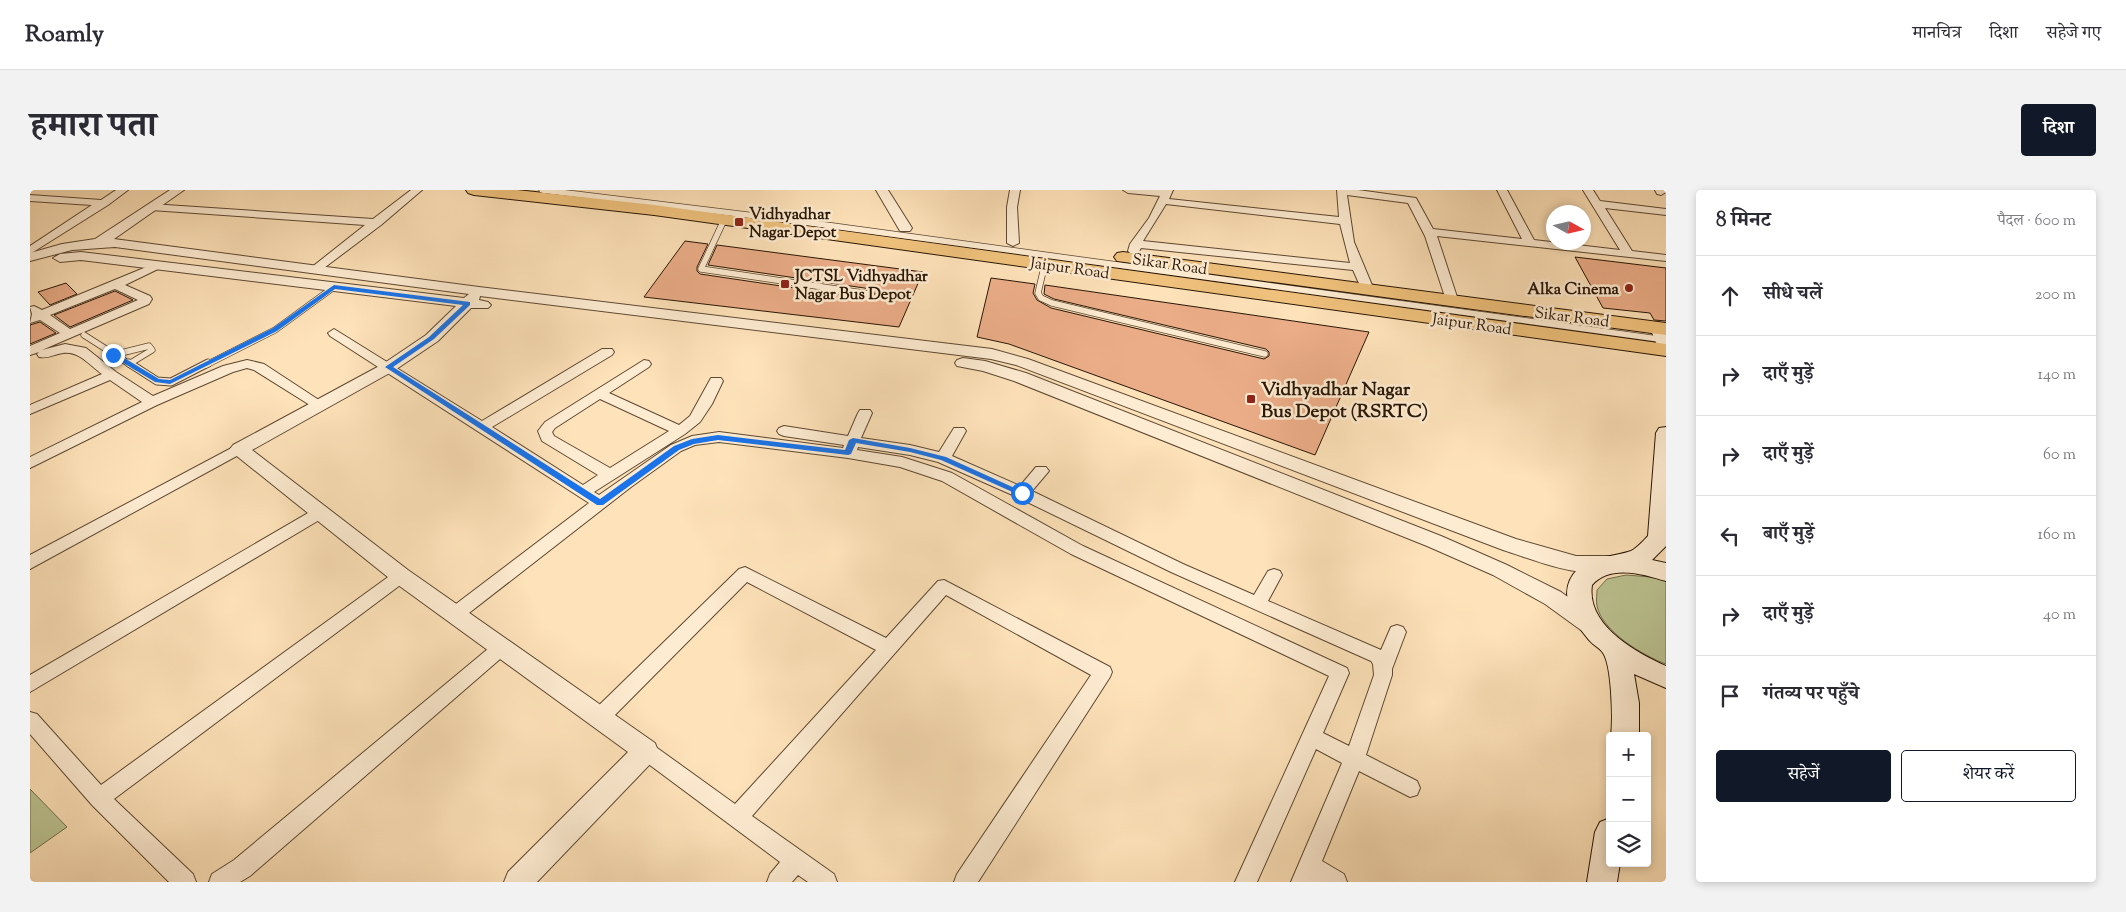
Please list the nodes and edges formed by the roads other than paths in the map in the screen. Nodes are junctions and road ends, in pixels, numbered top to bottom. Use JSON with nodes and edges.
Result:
{"nodes":[{"id":1,"x":123,"y":190,"type":"edge"},
{"id":2,"x":178,"y":190,"type":"edge"},
{"id":3,"x":417,"y":190,"type":"edge"},
{"id":4,"x":474,"y":190,"type":"edge"},
{"id":5,"x":542,"y":190,"type":"edge"},
{"id":6,"x":615,"y":190,"type":"edge"},
{"id":7,"x":882,"y":190,"type":"edge"},
{"id":8,"x":1015,"y":190,"type":"edge"},
{"id":9,"x":1128,"y":190,"type":"edge"},
{"id":10,"x":1342,"y":190,"type":"edge"},
{"id":11,"x":1502,"y":190,"type":"edge"},
{"id":12,"x":1588,"y":190,"type":"edge"},
{"id":13,"x":1165,"y":195,"type":"edge"},
{"id":14,"x":30,"y":198,"type":"edge"},
{"id":15,"x":104,"y":203,"type":"junction"},
{"id":16,"x":1598,"y":204,"type":"junction"},
{"id":17,"x":151,"y":208,"type":"junction"},
{"id":18,"x":1666,"y":212,"type":"edge"},
{"id":19,"x":724,"y":220,"type":"junction"},
{"id":20,"x":1343,"y":221,"type":"junction"},
{"id":21,"x":378,"y":223,"type":"junction"},
{"id":22,"x":905,"y":228,"type":"junction"},
{"id":23,"x":1429,"y":232,"type":"junction"},
{"id":24,"x":100,"y":242,"type":"junction"},
{"id":25,"x":1013,"y":243,"type":"junction"},
{"id":26,"x":1530,"y":243,"type":"junction"},
{"id":27,"x":30,"y":251,"type":"edge"},
{"id":28,"x":1134,"y":251,"type":"junction"},
{"id":29,"x":1628,"y":253,"type":"junction"},
{"id":30,"x":30,"y":256,"type":"edge"},
{"id":31,"x":81,"y":256,"type":"junction"},
{"id":32,"x":1666,"y":258,"type":"edge"},
{"id":33,"x":1045,"y":263,"type":"junction"},
{"id":34,"x":30,"y":266,"type":"edge"},
{"id":35,"x":156,"y":266,"type":"junction"},
{"id":36,"x":1356,"y":267,"type":"junction"},
{"id":37,"x":316,"y":269,"type":"junction"},
{"id":38,"x":115,"y":285,"type":"junction"},
{"id":39,"x":334,"y":287,"type":"junction"},
{"id":40,"x":1368,"y":290,"type":"junction"},
{"id":41,"x":870,"y":294,"type":"dead end"},
{"id":42,"x":474,"y":297,"type":"junction"},
{"id":43,"x":1452,"y":300,"type":"junction"},
{"id":44,"x":33,"y":314,"type":"edge"},
{"id":45,"x":334,"y":333,"type":"dead end"},
{"id":46,"x":68,"y":334,"type":"junction"},
{"id":47,"x":84,"y":335,"type":"dead end"},
{"id":48,"x":1664,"y":339,"type":"edge"},
{"id":49,"x":30,"y":351,"type":"edge"},
{"id":50,"x":607,"y":352,"type":"dead end"},
{"id":51,"x":1265,"y":354,"type":"dead end"},
{"id":52,"x":113,"y":355,"type":"junction"},
{"id":53,"x":30,"y":360,"type":"edge"},
{"id":54,"x":129,"y":364,"type":"junction"},
{"id":55,"x":644,"y":364,"type":"dead end"},
{"id":56,"x":389,"y":367,"type":"junction"},
{"id":57,"x":111,"y":375,"type":"junction"},
{"id":58,"x":716,"y":381,"type":"dead end"},
{"id":59,"x":598,"y":393,"type":"junction"},
{"id":60,"x":152,"y":402,"type":"junction"},
{"id":61,"x":318,"y":404,"type":"junction"},
{"id":62,"x":30,"y":410,"type":"edge"},
{"id":63,"x":865,"y":413,"type":"dead end"},
{"id":64,"x":482,"y":427,"type":"junction"},
{"id":65,"x":680,"y":431,"type":"junction"},
{"id":66,"x":784,"y":431,"type":"dead end"},
{"id":67,"x":959,"y":431,"type":"dead end"},
{"id":68,"x":1666,"y":433,"type":"edge"},
{"id":69,"x":851,"y":446,"type":"junction"},
{"id":70,"x":240,"y":449,"type":"junction"},
{"id":71,"x":943,"y":458,"type":"junction"},
{"id":72,"x":30,"y":462,"type":"edge"},
{"id":73,"x":1041,"y":471,"type":"dead end"},
{"id":74,"x":611,"y":476,"type":"junction"},
{"id":75,"x":583,"y":492,"type":"junction"},
{"id":76,"x":1022,"y":493,"type":"junction"},
{"id":77,"x":600,"y":503,"type":"junction"},
{"id":78,"x":320,"y":512,"type":"junction"},
{"id":79,"x":1138,"y":549,"type":"junction"},
{"id":80,"x":30,"y":563,"type":"edge"},
{"id":81,"x":1612,"y":564,"type":"junction"},
{"id":82,"x":1123,"y":571,"type":"junction"},
{"id":83,"x":1666,"y":572,"type":"edge"},
{"id":84,"x":401,"y":576,"type":"junction"},
{"id":85,"x":1274,"y":576,"type":"dead end"},
{"id":86,"x":1258,"y":604,"type":"junction"},
{"id":87,"x":454,"y":614,"type":"junction"},
{"id":88,"x":1593,"y":627,"type":"junction"},
{"id":89,"x":1397,"y":632,"type":"dead end"},
{"id":90,"x":501,"y":648,"type":"junction"},
{"id":91,"x":889,"y":648,"type":"junction"},
{"id":92,"x":1615,"y":648,"type":"junction"},
{"id":93,"x":1383,"y":668,"type":"junction"},
{"id":94,"x":1666,"y":677,"type":"edge"},
{"id":95,"x":30,"y":684,"type":"edge"},
{"id":96,"x":599,"y":718,"type":"junction"},
{"id":97,"x":30,"y":720,"type":"edge"},
{"id":98,"x":1625,"y":732,"type":"edge"},
{"id":99,"x":1312,"y":737,"type":"junction"},
{"id":100,"x":646,"y":751,"type":"junction"},
{"id":101,"x":1354,"y":759,"type":"junction"},
{"id":102,"x":1410,"y":788,"type":"dead end"},
{"id":103,"x":99,"y":798,"type":"junction"},
{"id":104,"x":737,"y":817,"type":"junction"},
{"id":105,"x":1606,"y":857,"type":"edge"},
{"id":106,"x":796,"y":860,"type":"junction"},
{"id":107,"x":1306,"y":874,"type":"edge"},
{"id":108,"x":185,"y":882,"type":"edge"},
{"id":109,"x":220,"y":882,"type":"edge"},
{"id":110,"x":518,"y":882,"type":"edge"},
{"id":111,"x":778,"y":882,"type":"edge"},
{"id":112,"x":826,"y":882,"type":"edge"},
{"id":113,"x":965,"y":882,"type":"edge"},
{"id":114,"x":1246,"y":882,"type":"edge"},
{"id":115,"x":1336,"y":882,"type":"edge"},
{"id":116,"x":1602,"y":882,"type":"edge"}],
"edges":[{"from":1,"to":15,"type":"street"},
{"from":2,"to":17,"type":"street"},
{"from":3,"to":21,"type":"street"},
{"from":4,"to":19,"type":"main road","name":"Jaipur Road"},
{"from":5,"to":48,"type":"lane"},
{"from":6,"to":22,"type":"main road","name":"Sikar Road"},
{"from":7,"to":22,"type":"street"},
{"from":8,"to":25,"type":"street"},
{"from":9,"to":13,"type":"street"},
{"from":10,"to":20,"type":"street"},
{"from":10,"to":23,"type":"street"},
{"from":11,"to":26,"type":"street"},
{"from":12,"to":16,"type":"street"},
{"from":13,"to":20,"type":"street"},
{"from":13,"to":28,"type":"street"},
{"from":14,"to":15,"type":"street"},
{"from":15,"to":27,"type":"street"},
{"from":16,"to":18,"type":"street"},
{"from":16,"to":29,"type":"street"},
{"from":17,"to":21,"type":"street"},
{"from":17,"to":24,"type":"street"},
{"from":19,"to":33,"type":"main road","name":"Jaipur Road"},
{"from":19,"to":41,"type":"lane"},
{"from":20,"to":36,"type":"street"},
{"from":21,"to":37,"type":"street"},
{"from":22,"to":25,"type":"main road","name":"Sikar Road"},
{"from":23,"to":26,"type":"street"},
{"from":23,"to":43,"type":"street"},
{"from":24,"to":30,"type":"street"},
{"from":24,"to":31,"type":"street"},
{"from":24,"to":37,"type":"street"},
{"from":25,"to":28,"type":"main road","name":"Sikar Road"},
{"from":26,"to":29,"type":"street"},
{"from":28,"to":36,"type":"street"},
{"from":28,"to":40,"type":"main road","name":"Sikar Road"},
{"from":29,"to":32,"type":"street"},
{"from":31,"to":34,"type":"street"},
{"from":31,"to":35,"type":"street"},
{"from":33,"to":48,"type":"main road","name":"Jaipur Road"},
{"from":33,"to":51,"type":"lane"},
{"from":35,"to":38,"type":"street"},
{"from":35,"to":39,"type":"street"},
{"from":36,"to":40,"type":"street"},
{"from":37,"to":42,"type":"street"},
{"from":38,"to":44,"type":"street"},
{"from":38,"to":46,"type":"street"},
{"from":39,"to":42,"type":"street"},
{"from":39,"to":54,"type":"lane"},
{"from":40,"to":43,"type":"main road","name":"Sikar Road"},
{"from":42,"to":56,"type":"street"},
{"from":42,"to":81,"type":"street"},
{"from":42,"to":88,"type":"street"},
{"from":43,"to":48,"type":"main road","name":"Sikar Road"},
{"from":44,"to":46,"type":"street"},
{"from":45,"to":56,"type":"street"},
{"from":46,"to":49,"type":"street"},
{"from":47,"to":52,"type":"lane"},
{"from":50,"to":64,"type":"street"},
{"from":52,"to":54,"type":"lane"},
{"from":52,"to":54,"type":"lane"},
{"from":53,"to":57,"type":"street"},
{"from":55,"to":59,"type":"street"},
{"from":56,"to":61,"type":"street"},
{"from":56,"to":64,"type":"street"},
{"from":57,"to":60,"type":"street"},
{"from":57,"to":62,"type":"street"},
{"from":58,"to":65,"type":"street"},
{"from":59,"to":65,"type":"street"},
{"from":59,"to":74,"type":"street"},
{"from":60,"to":61,"type":"street"},
{"from":60,"to":72,"type":"street"},
{"from":61,"to":70,"type":"street"},
{"from":63,"to":69,"type":"street"},
{"from":64,"to":75,"type":"street"},
{"from":65,"to":74,"type":"street"},
{"from":66,"to":69,"type":"street"},
{"from":67,"to":71,"type":"street"},
{"from":68,"to":81,"type":"main road"},
{"from":69,"to":71,"type":"street"},
{"from":69,"to":77,"type":"street"},
{"from":69,"to":82,"type":"street"},
{"from":70,"to":78,"type":"street"},
{"from":70,"to":80,"type":"street"},
{"from":71,"to":76,"type":"street"},
{"from":73,"to":76,"type":"street"},
{"from":74,"to":75,"type":"street"},
{"from":75,"to":77,"type":"street"},
{"from":76,"to":79,"type":"street"},
{"from":77,"to":87,"type":"street"},
{"from":78,"to":84,"type":"street"},
{"from":78,"to":95,"type":"street"},
{"from":79,"to":82,"type":"street"},
{"from":79,"to":86,"type":"street"},
{"from":81,"to":83,"type":"main road"},
{"from":81,"to":88,"type":"main road"},
{"from":82,"to":99,"type":"street"},
{"from":84,"to":87,"type":"street"},
{"from":84,"to":103,"type":"street"},
{"from":85,"to":86,"type":"street"},
{"from":86,"to":93,"type":"street"},
{"from":87,"to":90,"type":"street"},
{"from":88,"to":92,"type":"main road"},
{"from":89,"to":93,"type":"street"},
{"from":90,"to":96,"type":"street"},
{"from":90,"to":109,"type":"street"},
{"from":91,"to":96,"type":"street"},
{"from":91,"to":104,"type":"street"},
{"from":91,"to":113,"type":"street"},
{"from":92,"to":94,"type":"main road"},
{"from":92,"to":98,"type":"main road"},
{"from":93,"to":101,"type":"street"},
{"from":96,"to":100,"type":"street"},
{"from":97,"to":103,"type":"street"},
{"from":99,"to":101,"type":"street"},
{"from":99,"to":114,"type":"street"},
{"from":100,"to":104,"type":"street"},
{"from":100,"to":110,"type":"street"},
{"from":101,"to":102,"type":"street"},
{"from":101,"to":107,"type":"street"},
{"from":103,"to":108,"type":"street"},
{"from":104,"to":106,"type":"street"},
{"from":105,"to":116,"type":"main road"},
{"from":106,"to":111,"type":"street"},
{"from":106,"to":112,"type":"street"},
{"from":107,"to":115,"type":"street"}]}
